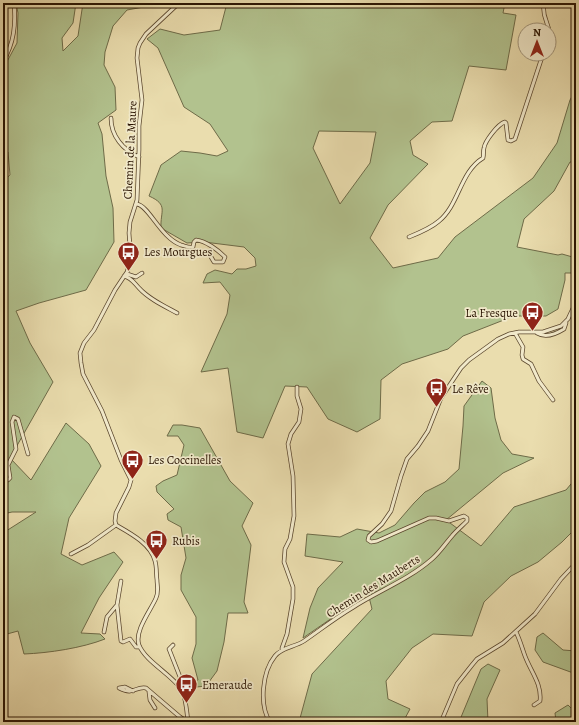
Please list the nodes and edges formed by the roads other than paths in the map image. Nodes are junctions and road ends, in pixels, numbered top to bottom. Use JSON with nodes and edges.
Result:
{"nodes":[{"id":1,"x":14,"y":3,"type":"edge"},
{"id":2,"x":179,"y":3,"type":"edge"},
{"id":3,"x":544,"y":3,"type":"edge"},
{"id":4,"x":546,"y":22,"type":"edge"},
{"id":5,"x":3,"y":62,"type":"edge"},
{"id":6,"x":540,"y":62,"type":"edge"},
{"id":7,"x":111,"y":118,"type":"dead end"},
{"id":8,"x":139,"y":157,"type":"junction"},
{"id":9,"x":137,"y":204,"type":"junction"},
{"id":10,"x":409,"y":237,"type":"dead end"},
{"id":11,"x":211,"y":257,"type":"dead end"},
{"id":12,"x":142,"y":273,"type":"dead end"},
{"id":13,"x":125,"y":275,"type":"junction"},
{"id":14,"x":576,"y":302,"type":"edge"},
{"id":15,"x":177,"y":313,"type":"dead end"},
{"id":16,"x":515,"y":333,"type":"junction"},
{"id":17,"x":297,"y":387,"type":"dead end"},
{"id":18,"x":553,"y":400,"type":"dead end"},
{"id":19,"x":28,"y":454,"type":"dead end"},
{"id":20,"x":3,"y":478,"type":"edge"},
{"id":21,"x":116,"y":525,"type":"junction"},
{"id":22,"x":151,"y":536,"type":"dead end"},
{"id":23,"x":71,"y":554,"type":"dead end"},
{"id":24,"x":154,"y":559,"type":"junction"},
{"id":25,"x":576,"y":563,"type":"edge"},
{"id":26,"x":121,"y":581,"type":"dead end"},
{"id":27,"x":117,"y":605,"type":"junction"},
{"id":28,"x":104,"y":632,"type":"dead end"},
{"id":29,"x":516,"y":632,"type":"junction"},
{"id":30,"x":173,"y":645,"type":"dead end"},
{"id":31,"x":140,"y":647,"type":"junction"},
{"id":32,"x":282,"y":650,"type":"junction"},
{"id":33,"x":181,"y":689,"type":"junction"},
{"id":34,"x":133,"y":691,"type":"dead end"},
{"id":35,"x":149,"y":692,"type":"junction"},
{"id":36,"x":534,"y":705,"type":"dead end"},
{"id":37,"x":155,"y":708,"type":"dead end"},
{"id":38,"x":86,"y":722,"type":"edge"},
{"id":39,"x":95,"y":722,"type":"edge"},
{"id":40,"x":188,"y":722,"type":"edge"},
{"id":41,"x":270,"y":722,"type":"edge"},
{"id":42,"x":441,"y":722,"type":"edge"}],
"edges":[{"from":1,"to":5,"type":"street"},
{"from":2,"to":8,"type":"street","name":"Chemin de la Maure"},
{"from":3,"to":4,"type":"street"},
{"from":6,"to":10,"type":"street"},
{"from":7,"to":8,"type":"street"},
{"from":8,"to":9,"type":"street","name":"Chemin de la Maure"},
{"from":9,"to":11,"type":"street"},
{"from":9,"to":13,"type":"street","name":"Chemin de la Maure"},
{"from":12,"to":13,"type":"street"},
{"from":13,"to":15,"type":"street"},
{"from":13,"to":21,"type":"street","name":"Chemin de la Maure"},
{"from":14,"to":16,"type":"street","name":"Chemin des Mauberts"},
{"from":16,"to":18,"type":"street"},
{"from":16,"to":32,"type":"street","name":"Chemin des Mauberts"},
{"from":17,"to":32,"type":"street"},
{"from":19,"to":20,"type":"street"},
{"from":21,"to":23,"type":"street"},
{"from":21,"to":24,"type":"street"},
{"from":22,"to":24,"type":"street"},
{"from":24,"to":31,"type":"street"},
{"from":25,"to":29,"type":"street"},
{"from":26,"to":27,"type":"street"},
{"from":27,"to":28,"type":"street"},
{"from":27,"to":31,"type":"street"},
{"from":29,"to":36,"type":"street"},
{"from":29,"to":42,"type":"street"},
{"from":30,"to":33,"type":"street"},
{"from":31,"to":33,"type":"street"},
{"from":32,"to":41,"type":"street"},
{"from":33,"to":40,"type":"street"},
{"from":34,"to":35,"type":"street"},
{"from":35,"to":37,"type":"street"},
{"from":35,"to":40,"type":"street"},
{"from":38,"to":39,"type":"street"}]}
